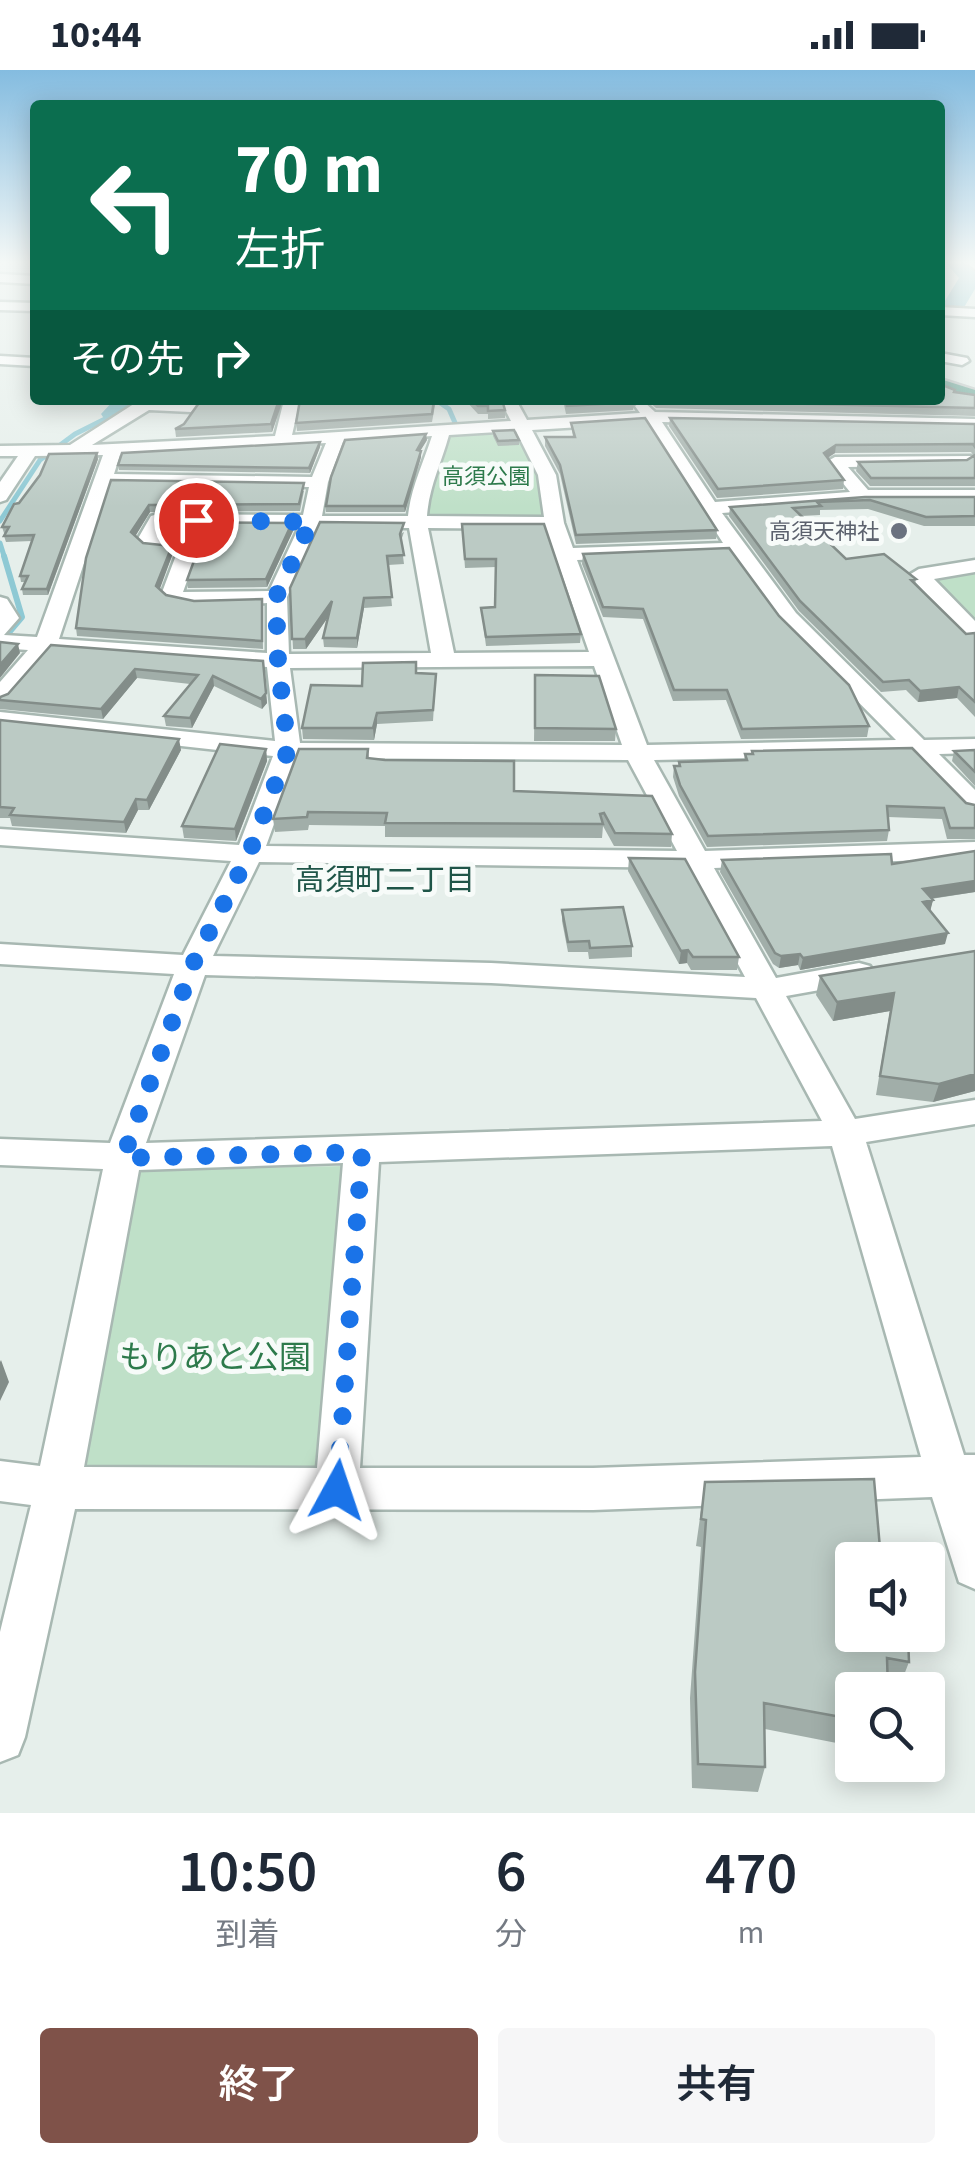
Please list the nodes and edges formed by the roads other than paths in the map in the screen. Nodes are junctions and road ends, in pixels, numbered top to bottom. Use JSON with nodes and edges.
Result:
{"nodes":[{"id":1,"x":945,"y":358,"type":"edge"},
{"id":2,"x":0,"y":360,"type":"edge"},
{"id":3,"x":962,"y":361,"type":"dead end"},
{"id":4,"x":30,"y":362,"type":"edge"},
{"id":5,"x":945,"y":386,"type":"edge"},
{"id":6,"x":975,"y":396,"type":"edge"},
{"id":7,"x":145,"y":405,"type":"edge"},
{"id":8,"x":170,"y":405,"type":"edge"},
{"id":9,"x":192,"y":405,"type":"edge"},
{"id":10,"x":291,"y":405,"type":"edge"},
{"id":11,"x":875,"y":405,"type":"edge"},
{"id":12,"x":645,"y":409,"type":"edge"},
{"id":13,"x":515,"y":414,"type":"edge"},
{"id":14,"x":896,"y":422,"type":"junction"},
{"id":15,"x":975,"y":424,"type":"edge"},
{"id":16,"x":441,"y":433,"type":"junction"},
{"id":17,"x":336,"y":438,"type":"junction"},
{"id":18,"x":282,"y":440,"type":"junction"},
{"id":19,"x":17,"y":448,"type":"edge"},
{"id":20,"x":113,"y":450,"type":"junction"},
{"id":21,"x":74,"y":451,"type":"junction"},
{"id":22,"x":970,"y":462,"type":"edge"},
{"id":23,"x":104,"y":479,"type":"junction"},
{"id":24,"x":319,"y":482,"type":"junction"},
{"id":25,"x":0,"y":496,"type":"edge"},
{"id":26,"x":863,"y":496,"type":"junction"},
{"id":27,"x":975,"y":496,"type":"edge"},
{"id":28,"x":712,"y":508,"type":"junction"},
{"id":29,"x":311,"y":522,"type":"junction"},
{"id":30,"x":417,"y":522,"type":"junction"},
{"id":31,"x":554,"y":523,"type":"junction"},
{"id":32,"x":736,"y":548,"type":"junction"},
{"id":33,"x":565,"y":554,"type":"junction"},
{"id":34,"x":975,"y":566,"type":"edge"},
{"id":35,"x":276,"y":597,"type":"junction"},
{"id":36,"x":0,"y":603,"type":"edge"},
{"id":37,"x":0,"y":628,"type":"edge"},
{"id":38,"x":975,"y":634,"type":"edge"},
{"id":39,"x":0,"y":641,"type":"edge"},
{"id":40,"x":46,"y":643,"type":"junction"},
{"id":41,"x":603,"y":659,"type":"junction"},
{"id":42,"x":444,"y":660,"type":"junction"},
{"id":43,"x":278,"y":661,"type":"junction"},
{"id":44,"x":0,"y":697,"type":"edge"},
{"id":45,"x":0,"y":719,"type":"edge"},
{"id":46,"x":975,"y":746,"type":"edge"},
{"id":47,"x":915,"y":747,"type":"junction"},
{"id":48,"x":288,"y":750,"type":"junction"},
{"id":49,"x":637,"y":753,"type":"junction"},
{"id":50,"x":975,"y":805,"type":"edge"},
{"id":51,"x":0,"y":837,"type":"edge"},
{"id":52,"x":975,"y":850,"type":"edge"},
{"id":53,"x":249,"y":854,"type":"junction"},
{"id":54,"x":698,"y":860,"type":"junction"},
{"id":55,"x":0,"y":954,"type":"edge"},
{"id":56,"x":193,"y":964,"type":"junction"},
{"id":57,"x":881,"y":969,"type":"edge"},
{"id":58,"x":769,"y":989,"type":"junction"},
{"id":59,"x":975,"y":1112,"type":"edge"},
{"id":60,"x":846,"y":1133,"type":"junction"},
{"id":61,"x":0,"y":1152,"type":"edge"},
{"id":62,"x":362,"y":1152,"type":"junction"},
{"id":63,"x":123,"y":1158,"type":"junction"},
{"id":64,"x":963,"y":1476,"type":"edge"},
{"id":65,"x":0,"y":1481,"type":"edge"},
{"id":66,"x":55,"y":1488,"type":"junction"},
{"id":67,"x":337,"y":1490,"type":"junction"},
{"id":68,"x":975,"y":1566,"type":"edge"},
{"id":69,"x":0,"y":1737,"type":"edge"}],
"edges":[{"from":1,"to":3,"type":"street"},
{"from":2,"to":4,"type":"street"},
{"from":5,"to":6,"type":"main road"},
{"from":7,"to":21,"type":"street"},
{"from":8,"to":9,"type":"street"},
{"from":10,"to":18,"type":"street"},
{"from":11,"to":14,"type":"street"},
{"from":12,"to":13,"type":"street"},
{"from":12,"to":14,"type":"street"},
{"from":12,"to":28,"type":"street"},
{"from":13,"to":16,"type":"street"},
{"from":13,"to":31,"type":"street"},
{"from":14,"to":15,"type":"street"},
{"from":14,"to":22,"type":"street"},
{"from":16,"to":17,"type":"street"},
{"from":16,"to":30,"type":"street"},
{"from":17,"to":18,"type":"street"},
{"from":17,"to":24,"type":"street"},
{"from":18,"to":20,"type":"street"},
{"from":19,"to":21,"type":"street"},
{"from":19,"to":25,"type":"street"},
{"from":20,"to":21,"type":"street"},
{"from":20,"to":23,"type":"street"},
{"from":22,"to":26,"type":"street"},
{"from":23,"to":24,"type":"street"},
{"from":23,"to":40,"type":"street"},
{"from":24,"to":29,"type":"street"},
{"from":26,"to":27,"type":"street"},
{"from":26,"to":28,"type":"street"},
{"from":28,"to":32,"type":"street"},
{"from":29,"to":30,"type":"street"},
{"from":29,"to":35,"type":"street"},
{"from":29,"to":35,"type":"street"},
{"from":30,"to":31,"type":"street"},
{"from":30,"to":42,"type":"street"},
{"from":31,"to":33,"type":"street"},
{"from":32,"to":33,"type":"street"},
{"from":32,"to":47,"type":"street"},
{"from":33,"to":41,"type":"street"},
{"from":34,"to":38,"type":"street"},
{"from":35,"to":43,"type":"street"},
{"from":36,"to":37,"type":"street"},
{"from":39,"to":40,"type":"street"},
{"from":40,"to":43,"type":"street"},
{"from":40,"to":44,"type":"street"},
{"from":41,"to":42,"type":"street"},
{"from":41,"to":49,"type":"street"},
{"from":42,"to":43,"type":"street"},
{"from":43,"to":48,"type":"street"},
{"from":45,"to":48,"type":"street"},
{"from":46,"to":47,"type":"street"},
{"from":47,"to":49,"type":"street"},
{"from":47,"to":50,"type":"street"},
{"from":48,"to":49,"type":"street"},
{"from":48,"to":53,"type":"street"},
{"from":49,"to":54,"type":"street"},
{"from":51,"to":53,"type":"street"},
{"from":52,"to":54,"type":"street"},
{"from":53,"to":54,"type":"street"},
{"from":53,"to":56,"type":"street"},
{"from":54,"to":58,"type":"street"},
{"from":55,"to":56,"type":"street"},
{"from":56,"to":58,"type":"street"},
{"from":56,"to":63,"type":"street"},
{"from":57,"to":58,"type":"street"},
{"from":58,"to":60,"type":"street"},
{"from":59,"to":60,"type":"street"},
{"from":60,"to":62,"type":"street"},
{"from":60,"to":64,"type":"street"},
{"from":61,"to":63,"type":"street"},
{"from":62,"to":63,"type":"street"},
{"from":62,"to":67,"type":"street"},
{"from":63,"to":66,"type":"street"},
{"from":64,"to":67,"type":"street"},
{"from":64,"to":68,"type":"street"},
{"from":65,"to":66,"type":"street"},
{"from":66,"to":67,"type":"street"},
{"from":66,"to":69,"type":"street"}]}
